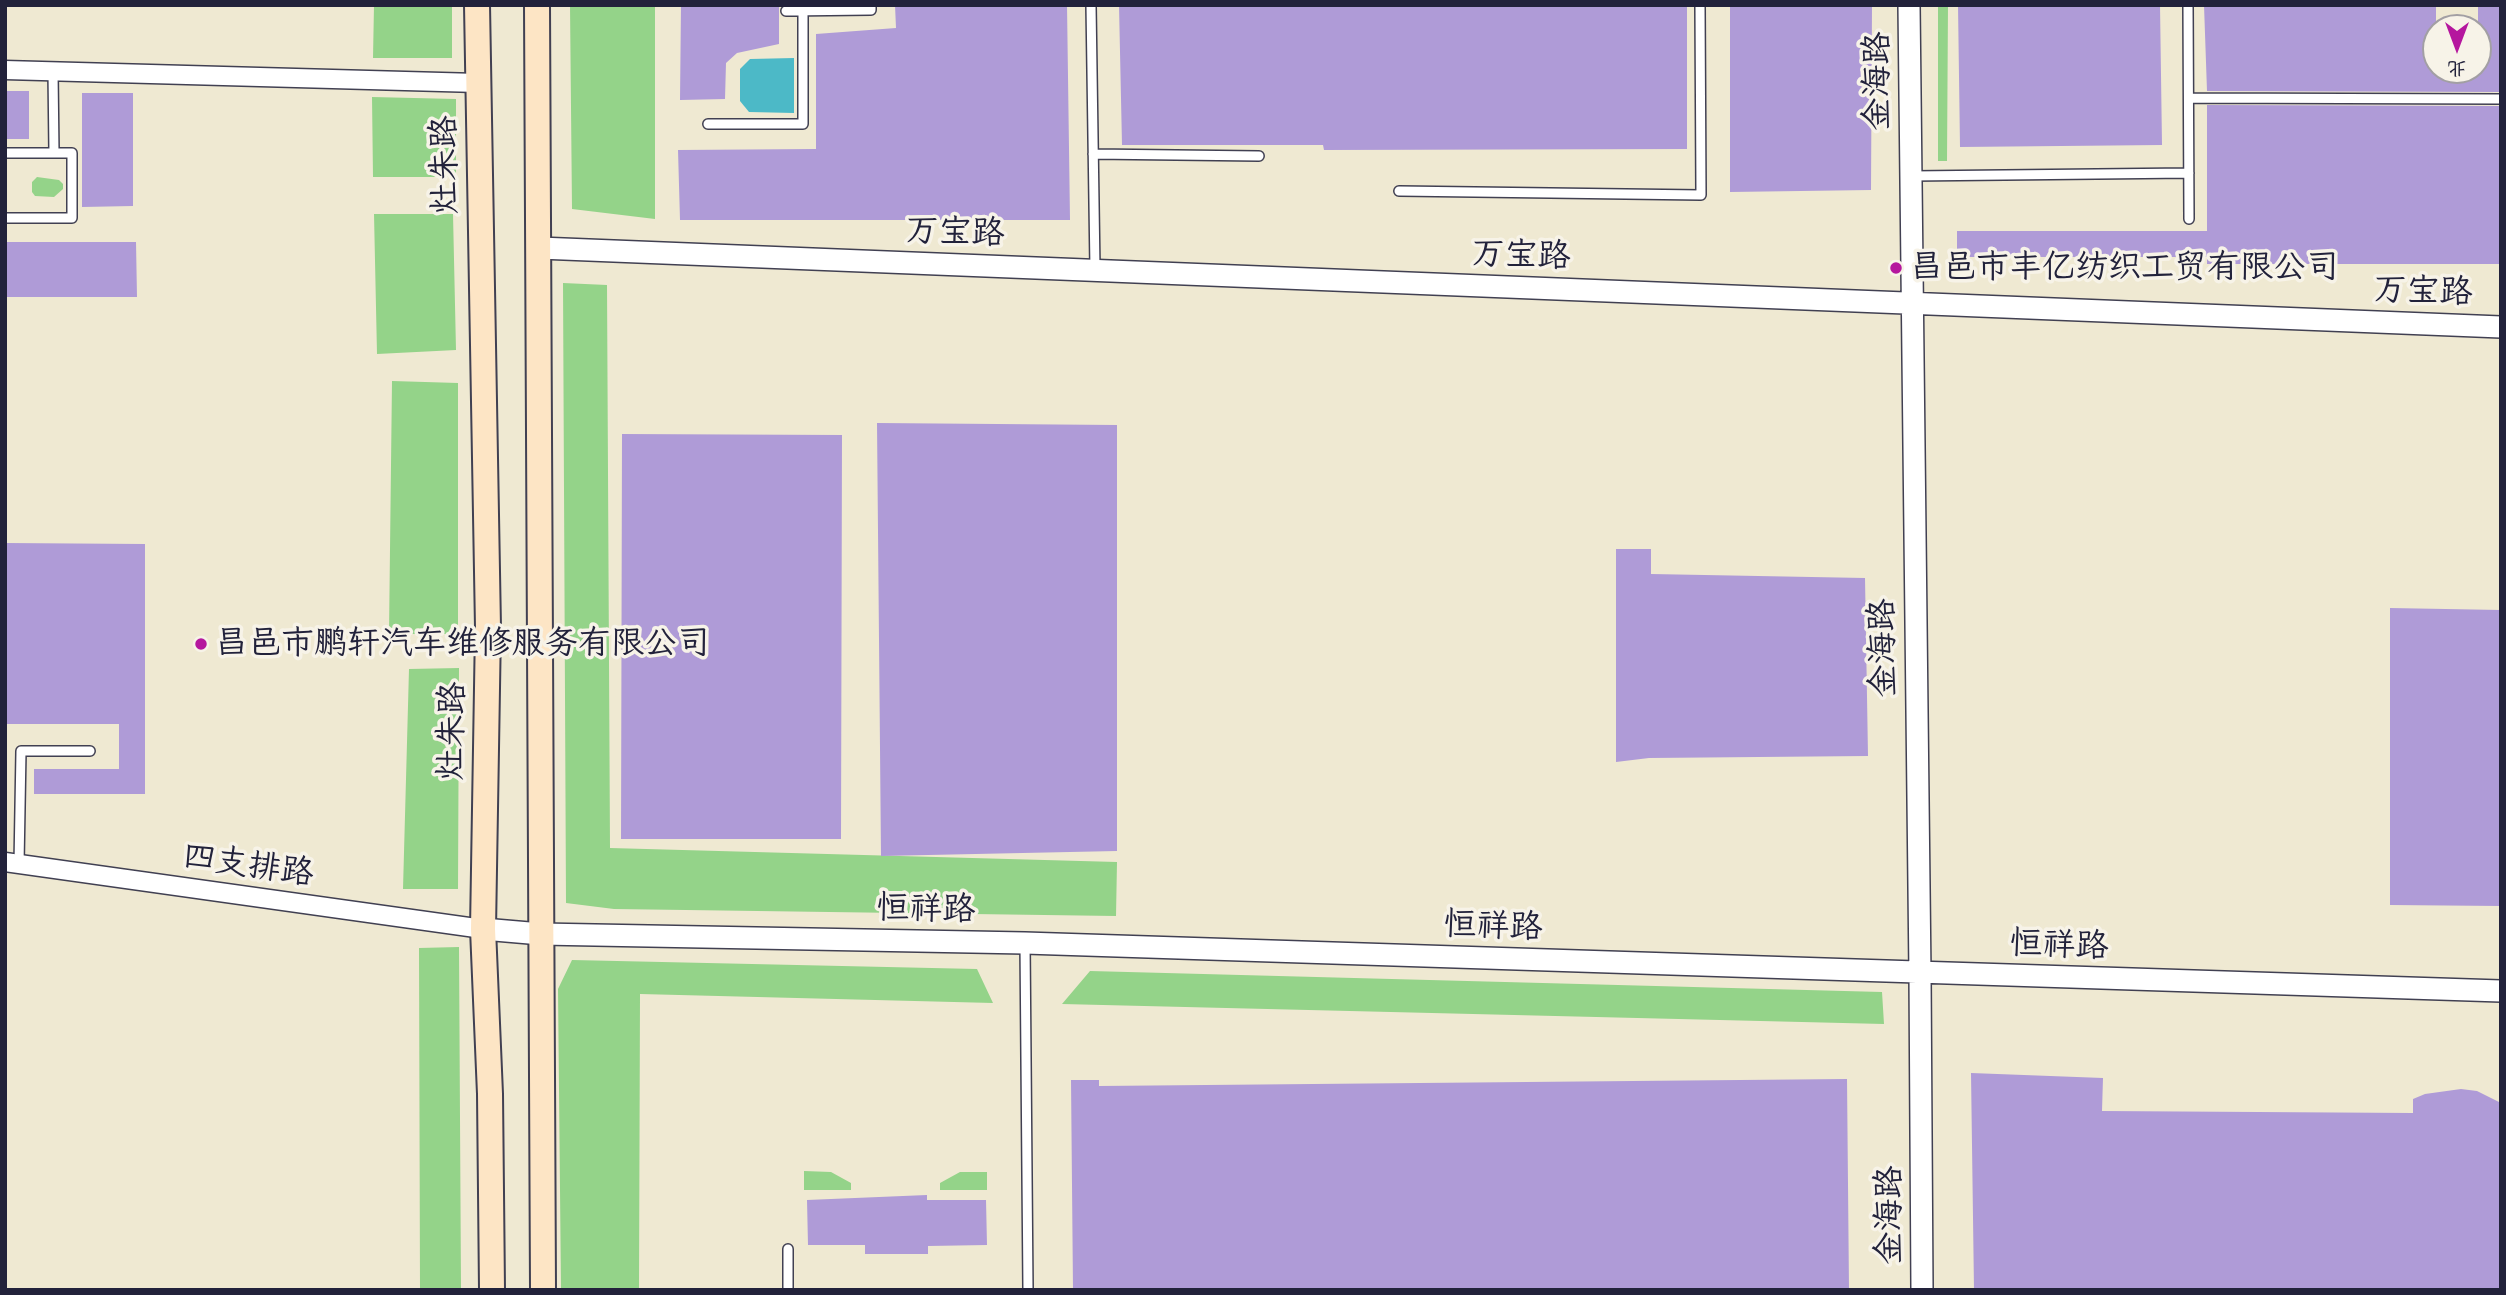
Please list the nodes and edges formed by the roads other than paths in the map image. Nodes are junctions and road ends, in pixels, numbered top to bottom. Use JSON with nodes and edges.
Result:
{"nodes":[{"id":1,"x":477,"y":5,"type":"edge"},
{"id":2,"x":537,"y":5,"type":"edge"},
{"id":3,"x":871,"y":5,"type":"edge"},
{"id":4,"x":1091,"y":5,"type":"edge"},
{"id":5,"x":1700,"y":5,"type":"edge"},
{"id":6,"x":1909,"y":5,"type":"edge"},
{"id":7,"x":2188,"y":5,"type":"edge"},
{"id":8,"x":803,"y":10,"type":"junction"},
{"id":9,"x":786,"y":11,"type":"dead end"},
{"id":10,"x":5,"y":71,"type":"edge"},
{"id":11,"x":53,"y":72,"type":"junction"},
{"id":12,"x":478,"y":83,"type":"junction"},
{"id":13,"x":2189,"y":98,"type":"junction"},
{"id":14,"x":2501,"y":99,"type":"edge"},
{"id":15,"x":708,"y":124,"type":"dead end"},
{"id":16,"x":5,"y":153,"type":"edge"},
{"id":17,"x":54,"y":153,"type":"junction"},
{"id":18,"x":1093,"y":154,"type":"junction"},
{"id":19,"x":1259,"y":156,"type":"dead end"},
{"id":20,"x":2189,"y":173,"type":"junction"},
{"id":21,"x":1910,"y":176,"type":"junction"},
{"id":22,"x":1399,"y":191,"type":"dead end"},
{"id":23,"x":5,"y":218,"type":"edge"},
{"id":24,"x":2189,"y":219,"type":"dead end"},
{"id":25,"x":539,"y":247,"type":"junction"},
{"id":26,"x":1095,"y":270,"type":"junction"},
{"id":27,"x":1911,"y":303,"type":"junction"},
{"id":28,"x":2501,"y":327,"type":"edge"},
{"id":29,"x":90,"y":751,"type":"dead end"},
{"id":30,"x":12,"y":863,"type":"edge"},
{"id":31,"x":483,"y":929,"type":"junction"},
{"id":32,"x":541,"y":934,"type":"junction"},
{"id":33,"x":1025,"y":943,"type":"junction"},
{"id":34,"x":1920,"y":974,"type":"junction"},
{"id":35,"x":2501,"y":991,"type":"edge"},
{"id":36,"x":788,"y":1250,"type":"dead end"},
{"id":37,"x":492,"y":1290,"type":"edge"},
{"id":38,"x":543,"y":1290,"type":"edge"},
{"id":39,"x":788,"y":1290,"type":"edge"},
{"id":40,"x":1028,"y":1290,"type":"edge"},
{"id":41,"x":1922,"y":1290,"type":"edge"}],
"edges":[{"from":1,"to":12,"type":"main road","name":"灶朱路"},
{"from":2,"to":25,"type":"main road"},
{"from":3,"to":8,"type":"lane"},
{"from":4,"to":18,"type":"lane"},
{"from":5,"to":22,"type":"lane"},
{"from":6,"to":21,"type":"street","name":"金海路"},
{"from":7,"to":13,"type":"lane"},
{"from":8,"to":9,"type":"lane"},
{"from":8,"to":15,"type":"lane"},
{"from":10,"to":11,"type":"street"},
{"from":11,"to":12,"type":"street"},
{"from":11,"to":17,"type":"lane"},
{"from":12,"to":31,"type":"main road","name":"灶朱路"},
{"from":13,"to":14,"type":"lane"},
{"from":13,"to":20,"type":"lane"},
{"from":16,"to":17,"type":"lane"},
{"from":17,"to":23,"type":"lane"},
{"from":18,"to":19,"type":"lane"},
{"from":18,"to":26,"type":"lane"},
{"from":20,"to":21,"type":"lane"},
{"from":20,"to":24,"type":"lane"},
{"from":21,"to":27,"type":"street","name":"金海路"},
{"from":25,"to":26,"type":"street","name":"万宝路"},
{"from":25,"to":32,"type":"main road"},
{"from":26,"to":27,"type":"street","name":"万宝路"},
{"from":27,"to":28,"type":"street","name":"万宝路"},
{"from":27,"to":34,"type":"street","name":"金海路"},
{"from":29,"to":30,"type":"lane"},
{"from":30,"to":31,"type":"street","name":"四支排路"},
{"from":31,"to":32,"type":"street","name":"恒祥路"},
{"from":31,"to":37,"type":"main road","name":"灶朱路"},
{"from":32,"to":33,"type":"street","name":"恒祥路"},
{"from":32,"to":38,"type":"main road"},
{"from":33,"to":34,"type":"street","name":"恒祥路"},
{"from":33,"to":40,"type":"lane"},
{"from":34,"to":35,"type":"street","name":"恒祥路"},
{"from":34,"to":41,"type":"street","name":"金海路"},
{"from":36,"to":39,"type":"lane"}]}
